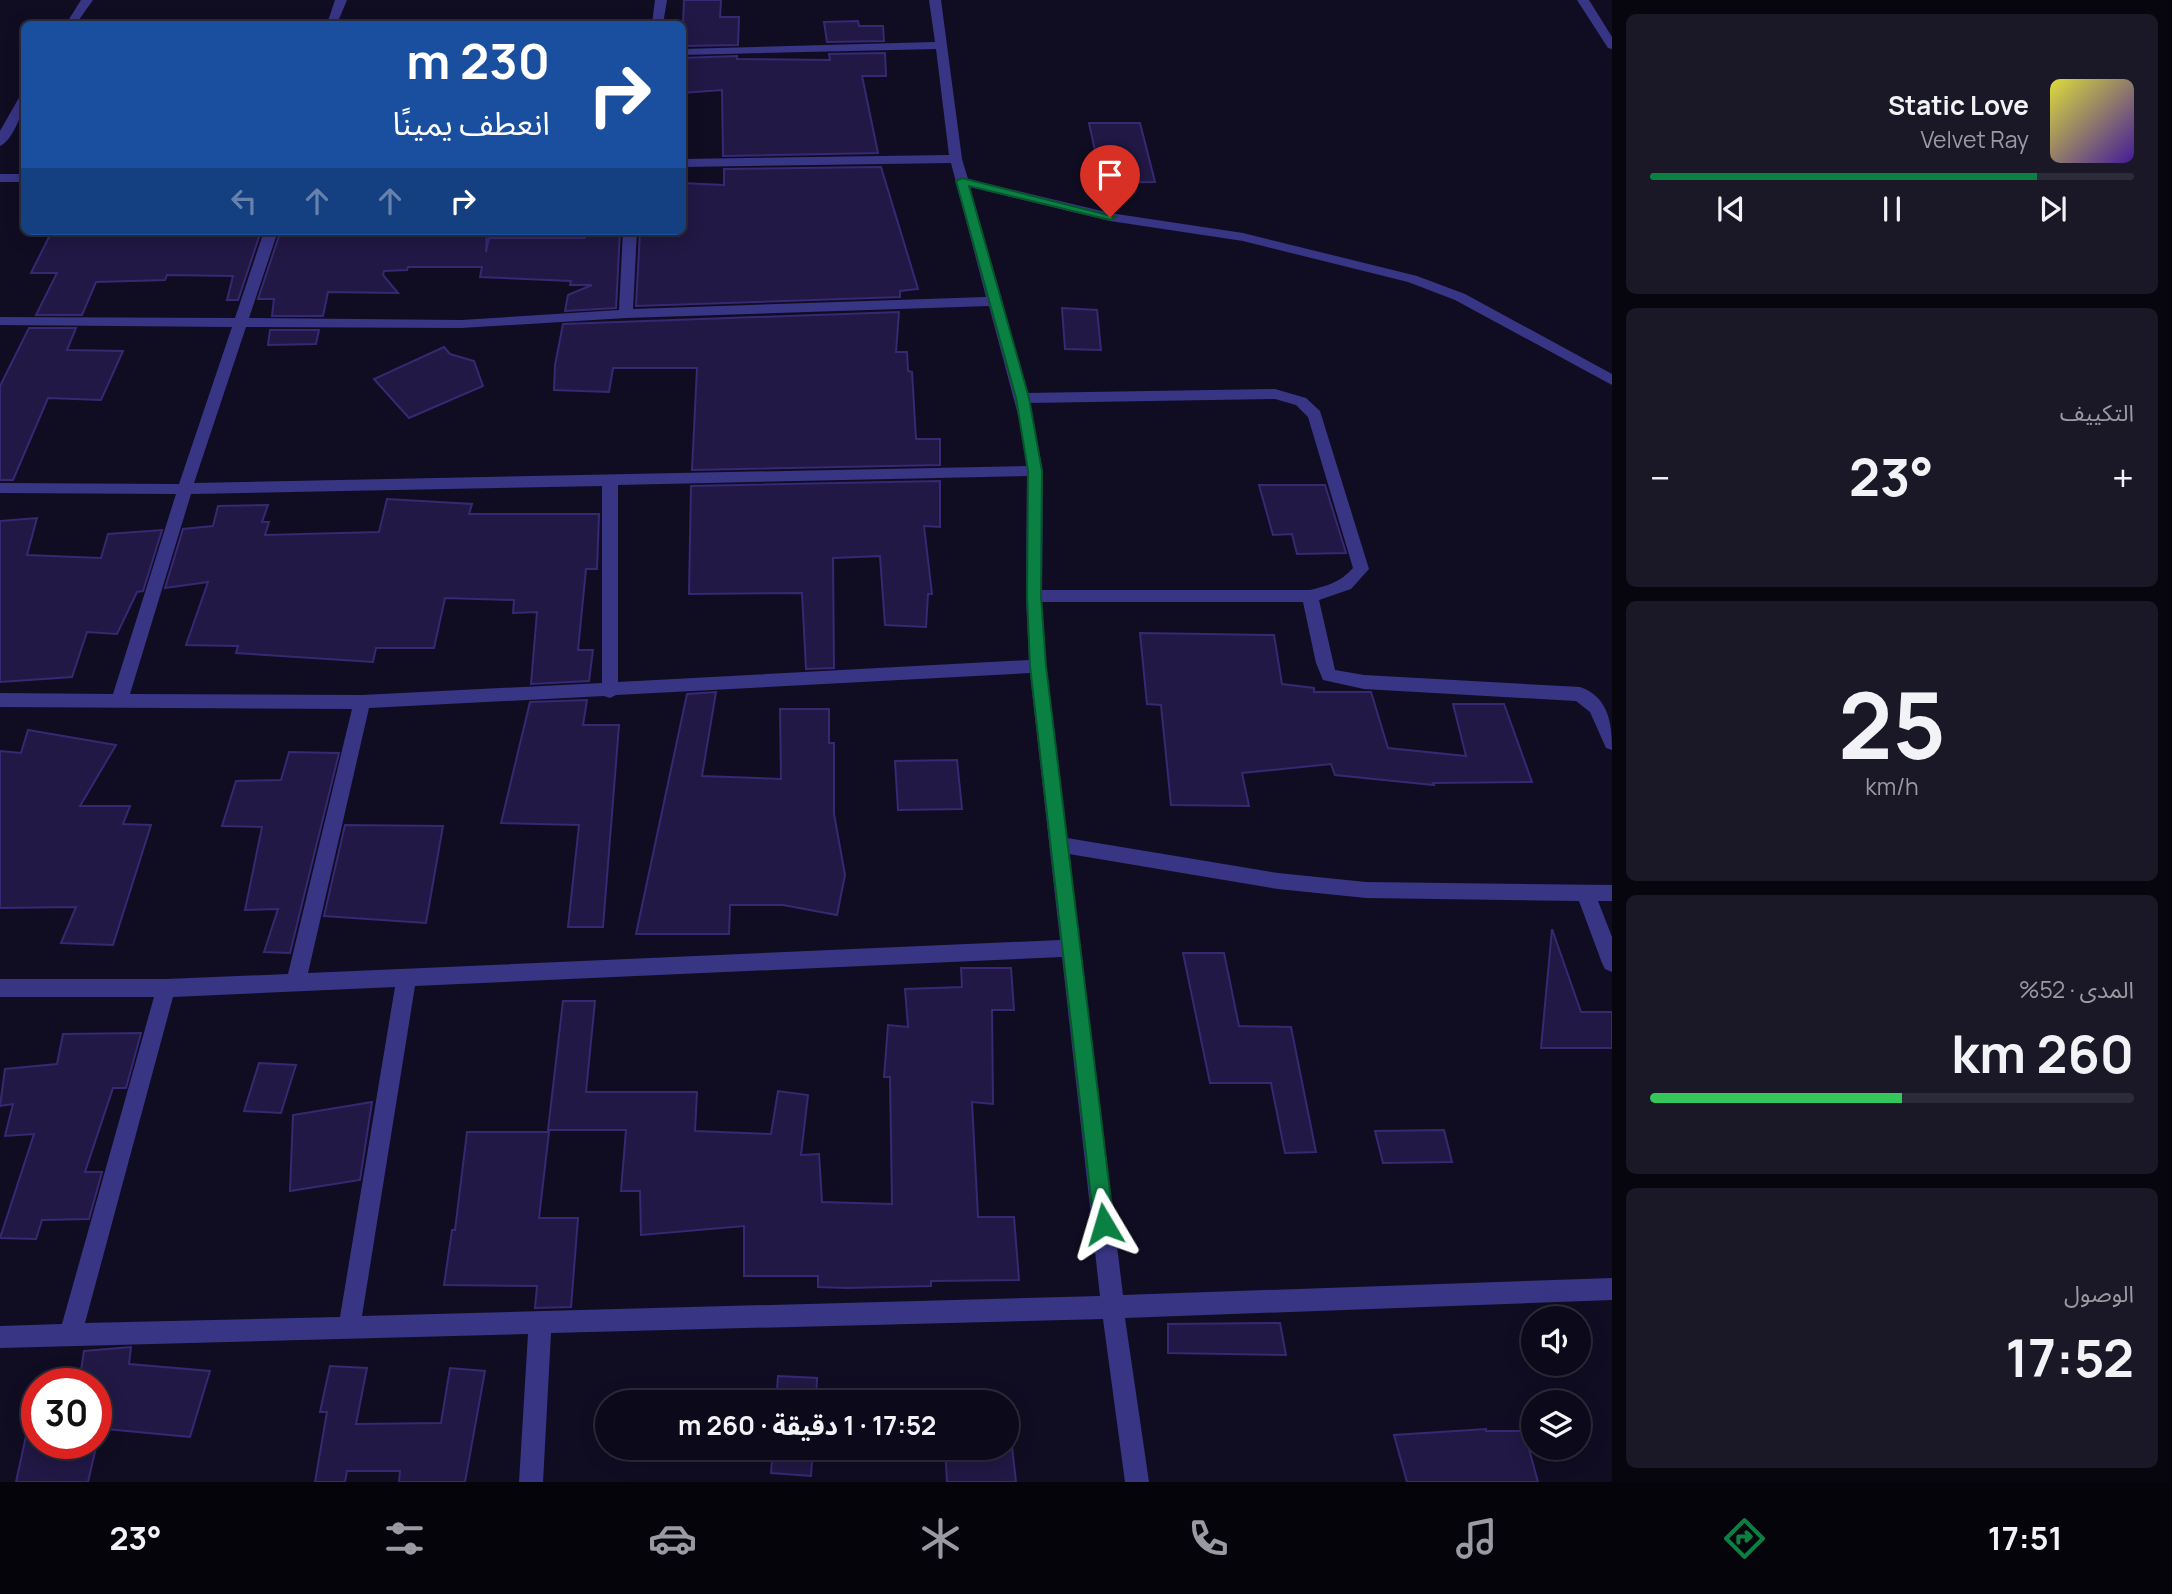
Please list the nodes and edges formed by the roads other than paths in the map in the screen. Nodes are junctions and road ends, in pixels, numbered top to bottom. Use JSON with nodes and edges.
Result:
{"nodes":[{"id":1,"x":88,"y":0,"type":"edge"},
{"id":2,"x":341,"y":0,"type":"edge"},
{"id":3,"x":661,"y":0,"type":"edge"},
{"id":4,"x":935,"y":0,"type":"edge"},
{"id":5,"x":1583,"y":0,"type":"edge"},
{"id":6,"x":73,"y":21,"type":"edge"},
{"id":7,"x":333,"y":21,"type":"edge"},
{"id":8,"x":658,"y":21,"type":"edge"},
{"id":9,"x":941,"y":46,"type":"junction"},
{"id":10,"x":1612,"y":46,"type":"edge"},
{"id":11,"x":686,"y":52,"type":"edge"},
{"id":12,"x":21,"y":103,"type":"edge"},
{"id":13,"x":5,"y":124,"type":"edge"},
{"id":14,"x":0,"y":142,"type":"edge"},
{"id":15,"x":956,"y":159,"type":"junction"},
{"id":16,"x":686,"y":163,"type":"edge"},
{"id":17,"x":0,"y":178,"type":"edge"},
{"id":18,"x":21,"y":178,"type":"edge"},
{"id":19,"x":962,"y":181,"type":"junction"},
{"id":20,"x":270,"y":235,"type":"edge"},
{"id":21,"x":630,"y":235,"type":"edge"},
{"id":22,"x":995,"y":301,"type":"junction"},
{"id":23,"x":625,"y":314,"type":"junction"},
{"id":24,"x":0,"y":321,"type":"edge"},
{"id":25,"x":241,"y":321,"type":"junction"},
{"id":26,"x":1612,"y":380,"type":"edge"},
{"id":27,"x":1022,"y":398,"type":"junction"},
{"id":28,"x":1035,"y":471,"type":"junction"},
{"id":29,"x":610,"y":481,"type":"junction"},
{"id":30,"x":0,"y":488,"type":"edge"},
{"id":31,"x":185,"y":489,"type":"junction"},
{"id":32,"x":1034,"y":596,"type":"junction"},
{"id":33,"x":1310,"y":596,"type":"junction"},
{"id":34,"x":1038,"y":666,"type":"junction"},
{"id":35,"x":610,"y":691,"type":"junction"},
{"id":36,"x":120,"y":699,"type":"junction"},
{"id":37,"x":0,"y":700,"type":"edge"},
{"id":38,"x":362,"y":702,"type":"junction"},
{"id":39,"x":1612,"y":743,"type":"edge"},
{"id":40,"x":1061,"y":845,"type":"junction"},
{"id":41,"x":1586,"y":893,"type":"junction"},
{"id":42,"x":1612,"y":893,"type":"edge"},
{"id":43,"x":1071,"y":948,"type":"junction"},
{"id":44,"x":1612,"y":963,"type":"edge"},
{"id":45,"x":406,"y":978,"type":"junction"},
{"id":46,"x":296,"y":983,"type":"junction"},
{"id":47,"x":0,"y":988,"type":"edge"},
{"id":48,"x":166,"y":988,"type":"junction"},
{"id":49,"x":1612,"y":1289,"type":"edge"},
{"id":50,"x":1114,"y":1307,"type":"junction"},
{"id":51,"x":540,"y":1324,"type":"junction"},
{"id":52,"x":349,"y":1328,"type":"junction"},
{"id":53,"x":70,"y":1335,"type":"junction"},
{"id":54,"x":0,"y":1337,"type":"edge"},
{"id":55,"x":531,"y":1482,"type":"edge"},
{"id":56,"x":1137,"y":1482,"type":"edge"}],
"edges":[{"from":1,"to":6,"type":"street"},
{"from":2,"to":7,"type":"street"},
{"from":3,"to":8,"type":"street"},
{"from":4,"to":9,"type":"street"},
{"from":5,"to":10,"type":"street"},
{"from":9,"to":11,"type":"street"},
{"from":9,"to":15,"type":"street"},
{"from":12,"to":13,"type":"street"},
{"from":13,"to":14,"type":"street"},
{"from":15,"to":16,"type":"street"},
{"from":15,"to":19,"type":"street"},
{"from":17,"to":18,"type":"street"},
{"from":19,"to":22,"type":"street"},
{"from":19,"to":26,"type":"street"},
{"from":20,"to":25,"type":"street"},
{"from":21,"to":23,"type":"street"},
{"from":22,"to":23,"type":"street"},
{"from":22,"to":27,"type":"street"},
{"from":23,"to":25,"type":"street"},
{"from":24,"to":25,"type":"street"},
{"from":25,"to":31,"type":"street"},
{"from":27,"to":28,"type":"street"},
{"from":27,"to":33,"type":"street"},
{"from":28,"to":29,"type":"street"},
{"from":28,"to":32,"type":"street"},
{"from":29,"to":31,"type":"street"},
{"from":29,"to":35,"type":"street"},
{"from":30,"to":31,"type":"street"},
{"from":31,"to":36,"type":"street"},
{"from":32,"to":33,"type":"street"},
{"from":32,"to":34,"type":"street"},
{"from":33,"to":39,"type":"street"},
{"from":34,"to":35,"type":"street"},
{"from":34,"to":40,"type":"street"},
{"from":35,"to":38,"type":"street"},
{"from":36,"to":37,"type":"street"},
{"from":36,"to":38,"type":"street"},
{"from":38,"to":46,"type":"street"},
{"from":40,"to":41,"type":"street"},
{"from":40,"to":43,"type":"street"},
{"from":41,"to":42,"type":"street"},
{"from":41,"to":44,"type":"street"},
{"from":43,"to":45,"type":"street"},
{"from":43,"to":50,"type":"street"},
{"from":45,"to":46,"type":"street"},
{"from":45,"to":52,"type":"street"},
{"from":46,"to":48,"type":"street"},
{"from":47,"to":48,"type":"street"},
{"from":48,"to":53,"type":"street"},
{"from":49,"to":50,"type":"street"},
{"from":50,"to":51,"type":"street"},
{"from":50,"to":56,"type":"street"},
{"from":51,"to":52,"type":"street"},
{"from":51,"to":55,"type":"street"},
{"from":52,"to":53,"type":"street"},
{"from":53,"to":54,"type":"street"}]}
